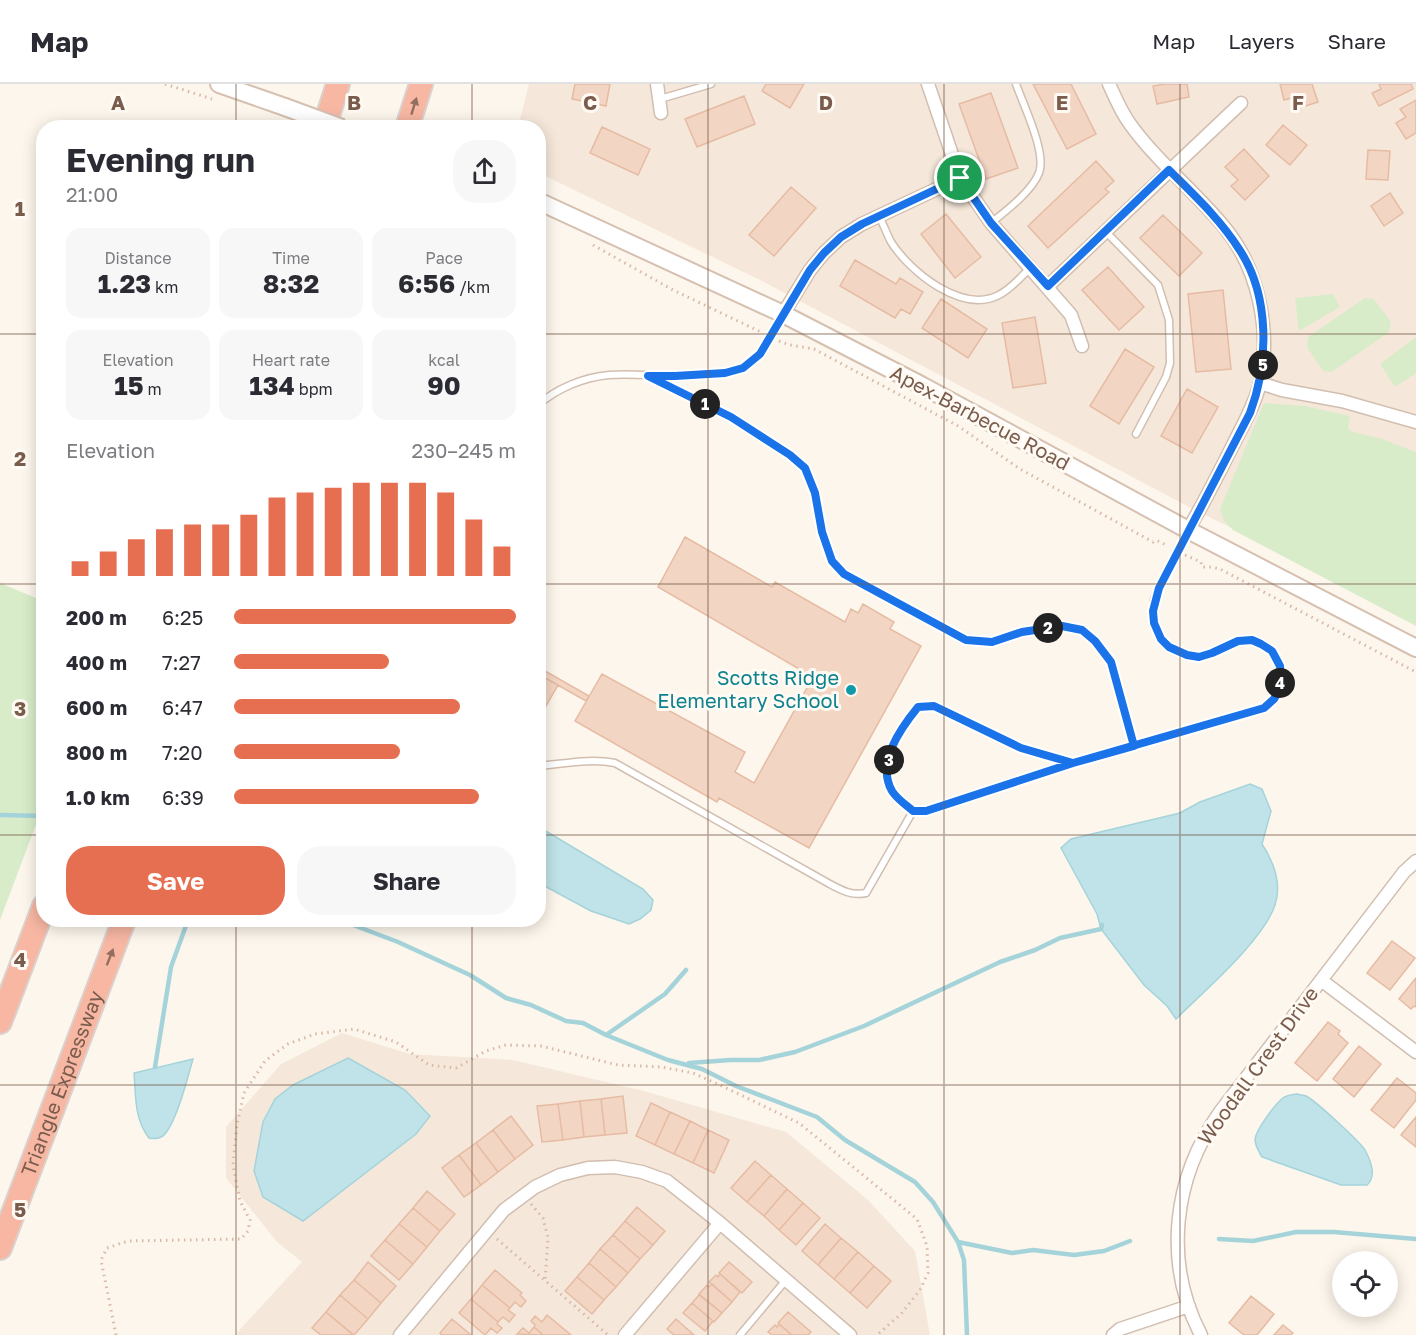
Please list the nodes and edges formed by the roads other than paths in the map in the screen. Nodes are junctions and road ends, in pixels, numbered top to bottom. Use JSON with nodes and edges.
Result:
{"nodes":[{"id":1,"x":219,"y":84,"type":"edge"},
{"id":2,"x":338,"y":84,"type":"edge"},
{"id":3,"x":421,"y":84,"type":"edge"},
{"id":4,"x":657,"y":84,"type":"edge"},
{"id":5,"x":711,"y":84,"type":"edge"},
{"id":6,"x":928,"y":84,"type":"edge"},
{"id":7,"x":1016,"y":84,"type":"edge"},
{"id":8,"x":1109,"y":84,"type":"edge"},
{"id":9,"x":659,"y":99,"type":"junction"},
{"id":10,"x":1241,"y":103,"type":"dead end"},
{"id":11,"x":661,"y":113,"type":"dead end"},
{"id":12,"x":320,"y":120,"type":"edge"},
{"id":13,"x":327,"y":120,"type":"edge"},
{"id":14,"x":410,"y":120,"type":"edge"},
{"id":15,"x":1169,"y":170,"type":"junction"},
{"id":16,"x":960,"y":178,"type":"junction"},
{"id":17,"x":546,"y":205,"type":"edge"},
{"id":18,"x":879,"y":216,"type":"junction"},
{"id":19,"x":991,"y":223,"type":"junction"},
{"id":20,"x":1106,"y":231,"type":"junction"},
{"id":21,"x":1031,"y":267,"type":"junction"},
{"id":22,"x":1048,"y":286,"type":"junction"},
{"id":23,"x":783,"y":314,"type":"junction"},
{"id":24,"x":1082,"y":346,"type":"dead end"},
{"id":25,"x":648,"y":376,"type":"junction"},
{"id":26,"x":1260,"y":383,"type":"junction"},
{"id":27,"x":546,"y":400,"type":"edge"},
{"id":28,"x":1416,"y":422,"type":"edge"},
{"id":29,"x":1137,"y":434,"type":"dead end"},
{"id":30,"x":1188,"y":530,"type":"junction"},
{"id":31,"x":1416,"y":648,"type":"edge"},
{"id":32,"x":1134,"y":746,"type":"junction"},
{"id":33,"x":1073,"y":763,"type":"junction"},
{"id":34,"x":546,"y":766,"type":"edge"},
{"id":35,"x":913,"y":811,"type":"junction"},
{"id":36,"x":1416,"y":861,"type":"edge"},
{"id":37,"x":36,"y":927,"type":"edge"},
{"id":38,"x":121,"y":927,"type":"edge"},
{"id":39,"x":1321,"y":980,"type":"junction"},
{"id":40,"x":0,"y":1022,"type":"edge"},
{"id":41,"x":1416,"y":1052,"type":"edge"},
{"id":42,"x":720,"y":1223,"type":"junction"},
{"id":43,"x":0,"y":1248,"type":"edge"},
{"id":44,"x":786,"y":1280,"type":"junction"},
{"id":45,"x":1188,"y":1306,"type":"junction"},
{"id":46,"x":400,"y":1335,"type":"edge"},
{"id":47,"x":625,"y":1335,"type":"edge"},
{"id":48,"x":740,"y":1335,"type":"edge"},
{"id":49,"x":850,"y":1335,"type":"edge"},
{"id":50,"x":1113,"y":1335,"type":"edge"},
{"id":51,"x":1200,"y":1335,"type":"edge"}],
"edges":[{"from":1,"to":12,"type":"street","bridge":true},
{"from":2,"to":13,"type":"highway"},
{"from":14,"to":3,"type":"highway","one_way":true},
{"from":4,"to":9,"type":"street"},
{"from":5,"to":9,"type":"lane"},
{"from":6,"to":16,"type":"street"},
{"from":7,"to":19,"type":"lane"},
{"from":8,"to":15,"type":"street"},
{"from":9,"to":11,"type":"street"},
{"from":10,"to":15,"type":"street"},
{"from":15,"to":20,"type":"street"},
{"from":15,"to":26,"type":"street"},
{"from":16,"to":18,"type":"street"},
{"from":16,"to":19,"type":"street"},
{"from":17,"to":23,"type":"street","name":"Apex-Barbecue Road"},
{"from":18,"to":21,"type":"lane"},
{"from":18,"to":23,"type":"street"},
{"from":19,"to":21,"type":"street"},
{"from":20,"to":22,"type":"street"},
{"from":20,"to":29,"type":"lane"},
{"from":21,"to":22,"type":"street"},
{"from":22,"to":24,"type":"street"},
{"from":23,"to":25,"type":"lane"},
{"from":23,"to":30,"type":"street","name":"Apex-Barbecue Road"},
{"from":25,"to":27,"type":"lane"},
{"from":25,"to":32,"type":"lane"},
{"from":26,"to":28,"type":"street"},
{"from":26,"to":30,"type":"street"},
{"from":30,"to":31,"type":"street","name":"Apex-Barbecue Road"},
{"from":30,"to":32,"type":"lane"},
{"from":32,"to":33,"type":"lane"},
{"from":33,"to":35,"type":"lane"},
{"from":33,"to":35,"type":"lane"},
{"from":34,"to":35,"type":"lane"},
{"from":36,"to":39,"type":"street","name":"Woodall Crest Drive"},
{"from":37,"to":40,"type":"highway"},
{"from":43,"to":38,"type":"highway","name":"Triangle Expressway","one_way":true},
{"from":39,"to":41,"type":"street"},
{"from":39,"to":45,"type":"street","name":"Woodall Crest Drive"},
{"from":42,"to":44,"type":"street"},
{"from":42,"to":46,"type":"street"},
{"from":42,"to":47,"type":"street"},
{"from":44,"to":48,"type":"lane"},
{"from":44,"to":49,"type":"street"},
{"from":45,"to":50,"type":"street"},
{"from":45,"to":51,"type":"street","name":"Woodall Crest Drive"}]}
